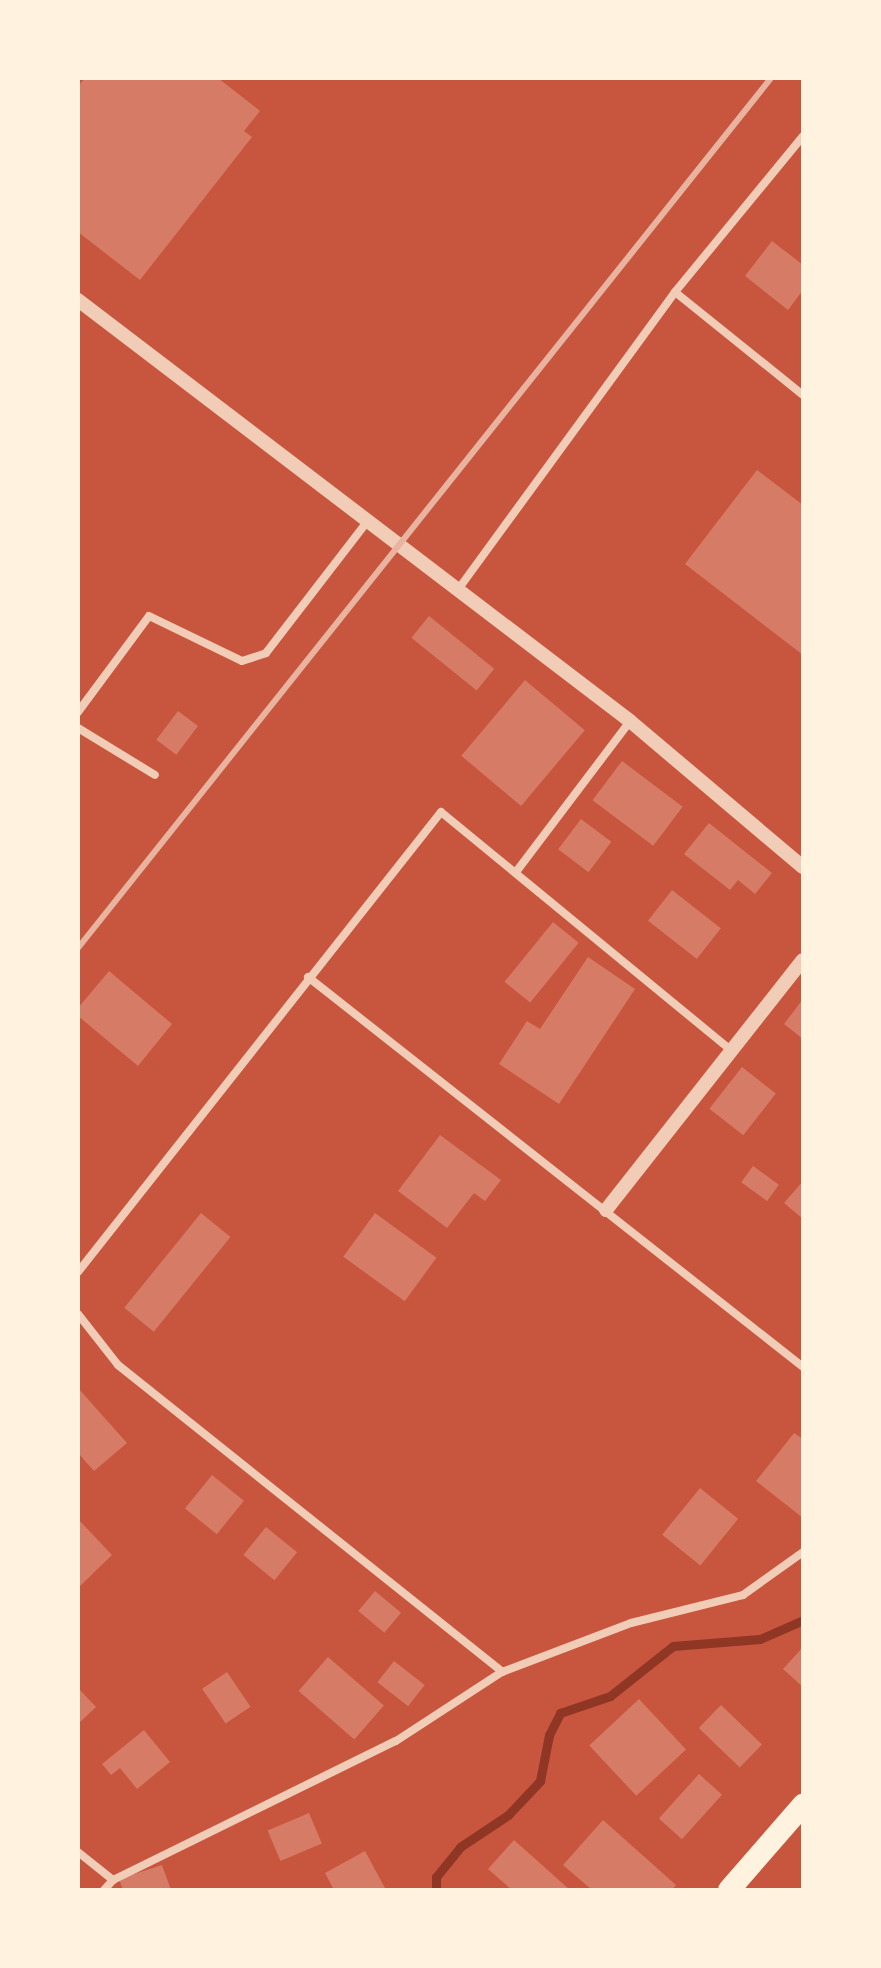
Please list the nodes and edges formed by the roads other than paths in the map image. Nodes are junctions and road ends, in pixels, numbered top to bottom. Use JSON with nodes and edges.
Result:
{"nodes":[{"id":1,"x":803,"y":136,"type":"edge"},
{"id":2,"x":800,"y":146,"type":"edge"},
{"id":3,"x":675,"y":292,"type":"junction"},
{"id":4,"x":78,"y":300,"type":"edge"},
{"id":5,"x":803,"y":395,"type":"edge"},
{"id":6,"x":367,"y":522,"type":"junction"},
{"id":7,"x":456,"y":592,"type":"junction"},
{"id":8,"x":78,"y":712,"type":"edge"},
{"id":9,"x":630,"y":721,"type":"junction"},
{"id":10,"x":78,"y":728,"type":"edge"},
{"id":11,"x":155,"y":775,"type":"dead end"},
{"id":12,"x":803,"y":867,"type":"edge"},
{"id":13,"x":516,"y":872,"type":"junction"},
{"id":14,"x":803,"y":960,"type":"edge"},
{"id":15,"x":308,"y":977,"type":"junction"},
{"id":16,"x":731,"y":1050,"type":"junction"},
{"id":17,"x":606,"y":1210,"type":"junction"},
{"id":18,"x":78,"y":1272,"type":"edge"},
{"id":19,"x":78,"y":1314,"type":"edge"},
{"id":20,"x":803,"y":1367,"type":"edge"},
{"id":21,"x":803,"y":1552,"type":"edge"},
{"id":22,"x":502,"y":1672,"type":"junction"},
{"id":23,"x":803,"y":1805,"type":"edge"},
{"id":24,"x":78,"y":1852,"type":"edge"},
{"id":25,"x":113,"y":1880,"type":"junction"},
{"id":26,"x":104,"y":1890,"type":"edge"},
{"id":27,"x":729,"y":1890,"type":"edge"}],
"edges":[{"from":1,"to":2,"type":"street"},
{"from":2,"to":3,"type":"street"},
{"from":3,"to":5,"type":"street"},
{"from":3,"to":7,"type":"street"},
{"from":4,"to":6,"type":"street"},
{"from":6,"to":7,"type":"street"},
{"from":6,"to":8,"type":"street"},
{"from":7,"to":9,"type":"street"},
{"from":9,"to":12,"type":"street"},
{"from":9,"to":13,"type":"street"},
{"from":10,"to":11,"type":"street"},
{"from":13,"to":15,"type":"street"},
{"from":13,"to":16,"type":"street"},
{"from":14,"to":16,"type":"street"},
{"from":15,"to":17,"type":"street"},
{"from":15,"to":18,"type":"street"},
{"from":16,"to":17,"type":"street"},
{"from":17,"to":20,"type":"street"},
{"from":19,"to":22,"type":"street"},
{"from":21,"to":22,"type":"street"},
{"from":22,"to":25,"type":"street"},
{"from":23,"to":27,"type":"highway"},
{"from":24,"to":25,"type":"street"},
{"from":25,"to":26,"type":"street"}]}
